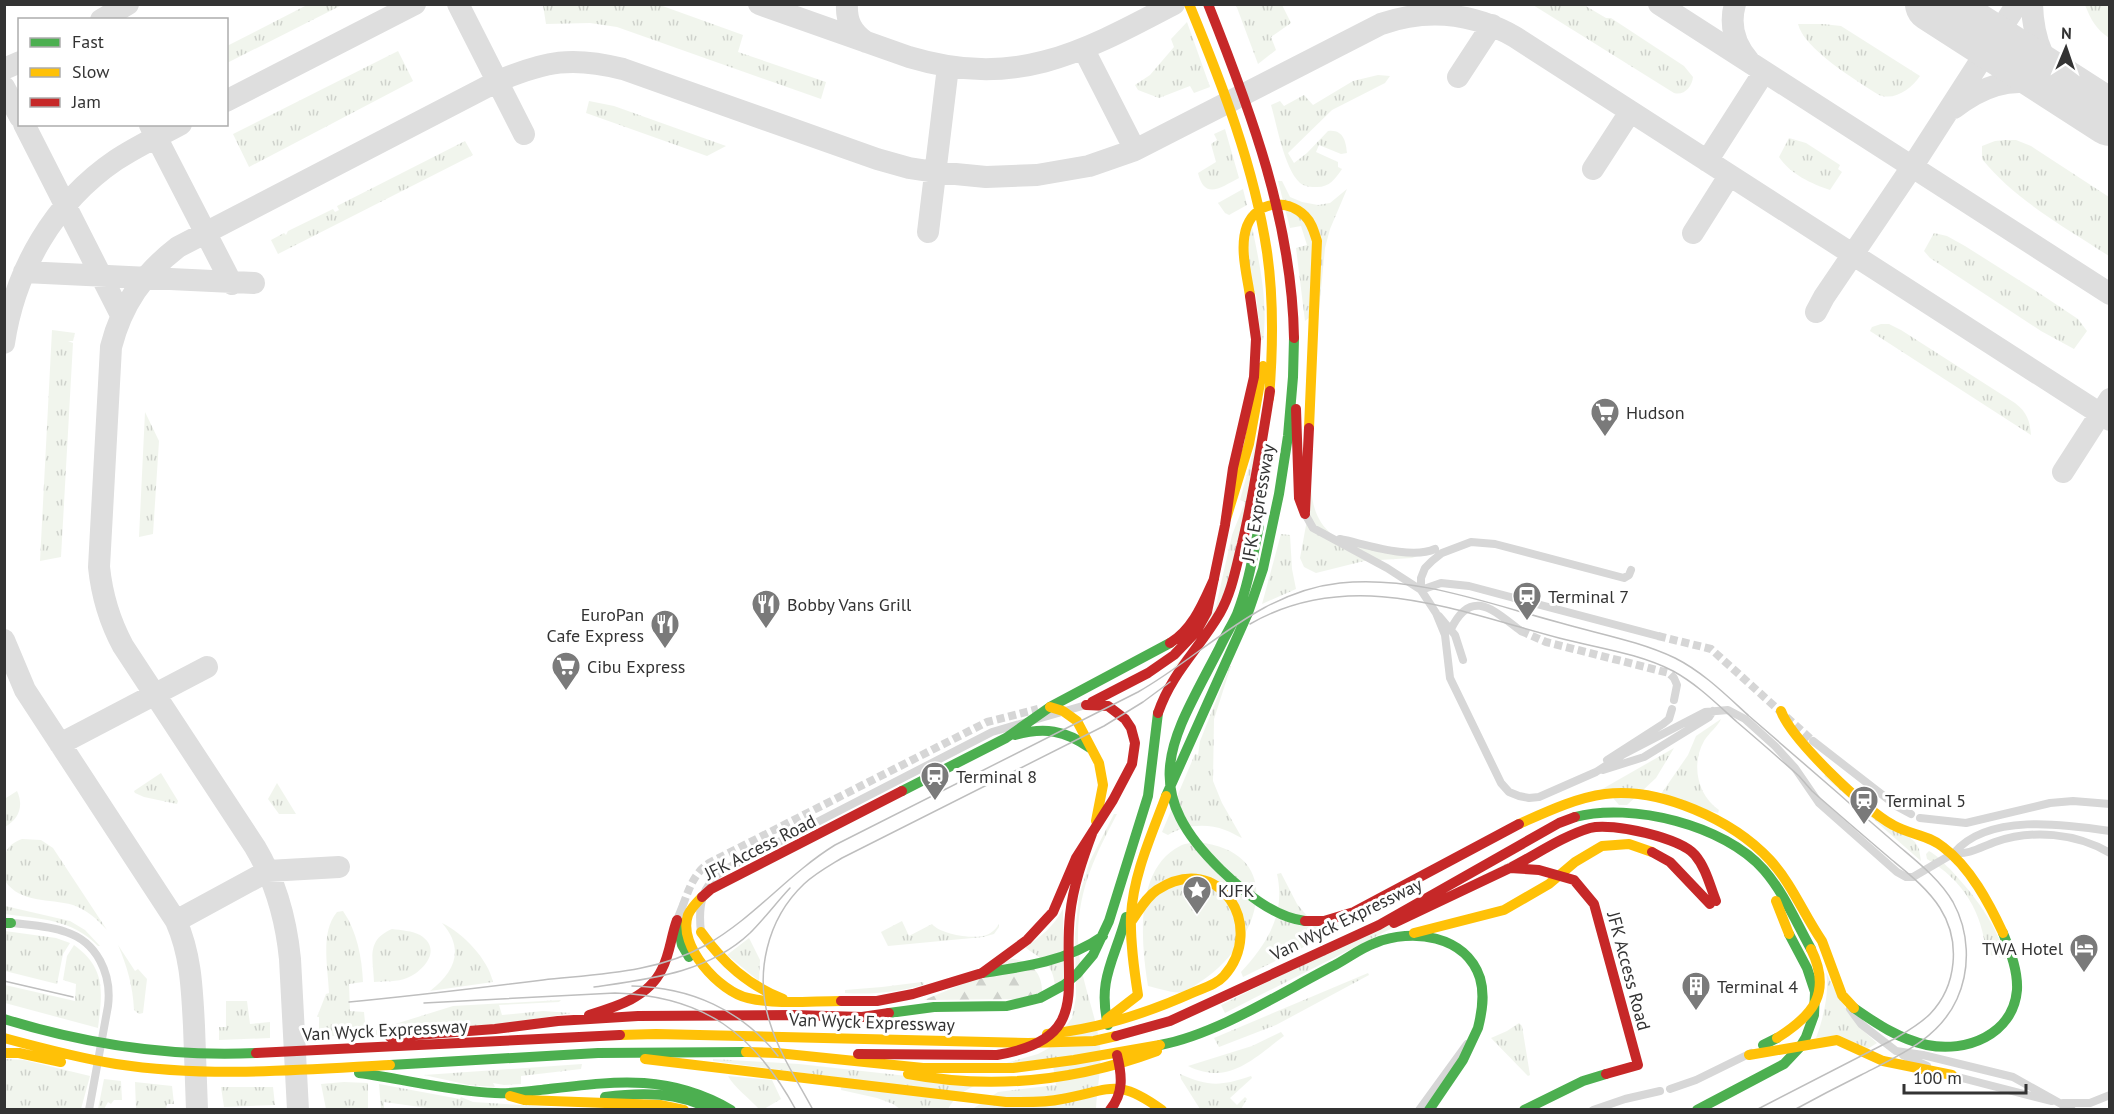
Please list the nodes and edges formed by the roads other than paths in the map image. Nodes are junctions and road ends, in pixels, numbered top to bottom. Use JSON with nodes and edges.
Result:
{"nodes":[{"id":1,"x":1189,"y":4,"type":"edge"},
{"id":2,"x":1208,"y":4,"type":"edge"},
{"id":3,"x":1272,"y":320,"type":"junction"},
{"id":4,"x":1293,"y":362,"type":"junction"},
{"id":5,"x":1270,"y":391,"type":"junction"},
{"id":6,"x":1305,"y":514,"type":"junction"},
{"id":7,"x":1226,"y":519,"type":"junction"},
{"id":8,"x":1259,"y":526,"type":"junction"},
{"id":9,"x":1328,"y":536,"type":"junction"},
{"id":10,"x":1435,"y":549,"type":"dead end"},
{"id":11,"x":1631,"y":570,"type":"dead end"},
{"id":12,"x":1214,"y":579,"type":"junction"},
{"id":13,"x":1420,"y":590,"type":"junction"},
{"id":14,"x":1436,"y":613,"type":"junction"},
{"id":15,"x":1451,"y":629,"type":"junction"},
{"id":16,"x":1521,"y":631,"type":"tunnel mouth"},
{"id":17,"x":1658,"y":636,"type":"tunnel mouth"},
{"id":18,"x":1463,"y":660,"type":"dead end"},
{"id":19,"x":1207,"y":671,"type":"junction"},
{"id":20,"x":1674,"y":678,"type":"dead end"},
{"id":21,"x":1674,"y":700,"type":"dead end"},
{"id":22,"x":1086,"y":705,"type":"junction"},
{"id":23,"x":1038,"y":709,"type":"tunnel mouth"},
{"id":24,"x":1672,"y":709,"type":"dead end"},
{"id":25,"x":1053,"y":711,"type":"junction"},
{"id":26,"x":1781,"y":711,"type":"dead end"},
{"id":27,"x":1006,"y":738,"type":"junction"},
{"id":28,"x":1813,"y":741,"type":"tunnel mouth"},
{"id":29,"x":1092,"y":751,"type":"junction"},
{"id":30,"x":1596,"y":771,"type":"junction"},
{"id":31,"x":2109,"y":804,"type":"edge"},
{"id":32,"x":1911,"y":814,"type":"dead end"},
{"id":33,"x":1920,"y":818,"type":"dead end"},
{"id":34,"x":1689,"y":827,"type":"junction"},
{"id":35,"x":1093,"y":831,"type":"junction"},
{"id":36,"x":2109,"y":831,"type":"edge"},
{"id":37,"x":2109,"y":853,"type":"edge"},
{"id":38,"x":1952,"y":854,"type":"junction"},
{"id":39,"x":1510,"y":868,"type":"junction"},
{"id":40,"x":683,"y":905,"type":"tunnel mouth"},
{"id":41,"x":677,"y":920,"type":"junction"},
{"id":42,"x":1128,"y":920,"type":"junction"},
{"id":43,"x":7,"y":923,"type":"edge"},
{"id":44,"x":701,"y":932,"type":"joint"},
{"id":45,"x":1400,"y":937,"type":"junction"},
{"id":46,"x":982,"y":973,"type":"junction"},
{"id":47,"x":714,"y":979,"type":"junction"},
{"id":48,"x":1238,"y":990,"type":"junction"},
{"id":49,"x":1845,"y":1000,"type":"junction"},
{"id":50,"x":792,"y":1001,"type":"junction"},
{"id":51,"x":4,"y":1010,"type":"edge"},
{"id":52,"x":4,"y":1019,"type":"edge"},
{"id":53,"x":575,"y":1019,"type":"junction"},
{"id":54,"x":1107,"y":1019,"type":"junction"},
{"id":55,"x":1478,"y":1028,"type":"junction"},
{"id":56,"x":4,"y":1038,"type":"edge"},
{"id":57,"x":76,"y":1038,"type":"junction"},
{"id":58,"x":1182,"y":1041,"type":"junction"},
{"id":59,"x":997,"y":1042,"type":"junction"},
{"id":60,"x":1763,"y":1045,"type":"joint"},
{"id":61,"x":331,"y":1050,"type":"junction"},
{"id":62,"x":1896,"y":1051,"type":"junction"},
{"id":63,"x":747,"y":1052,"type":"junction"},
{"id":64,"x":4,"y":1053,"type":"edge"},
{"id":65,"x":598,"y":1053,"type":"junction"},
{"id":66,"x":1749,"y":1055,"type":"junction"},
{"id":67,"x":116,"y":1064,"type":"junction"},
{"id":68,"x":879,"y":1064,"type":"junction"},
{"id":69,"x":324,"y":1068,"type":"junction"},
{"id":70,"x":1952,"y":1076,"type":"junction"},
{"id":71,"x":1670,"y":1089,"type":"dead end"},
{"id":72,"x":1660,"y":1091,"type":"dead end"},
{"id":73,"x":497,"y":1093,"type":"junction"},
{"id":74,"x":2109,"y":1095,"type":"edge"},
{"id":75,"x":577,"y":1101,"type":"junction"},
{"id":76,"x":89,"y":1110,"type":"edge"},
{"id":77,"x":684,"y":1110,"type":"edge"},
{"id":78,"x":712,"y":1110,"type":"edge"},
{"id":79,"x":731,"y":1110,"type":"edge"},
{"id":80,"x":1110,"y":1110,"type":"edge"},
{"id":81,"x":1162,"y":1110,"type":"edge"},
{"id":82,"x":1419,"y":1110,"type":"edge"},
{"id":83,"x":1429,"y":1110,"type":"edge"},
{"id":84,"x":1524,"y":1110,"type":"edge"},
{"id":85,"x":1593,"y":1110,"type":"edge"},
{"id":86,"x":1697,"y":1110,"type":"edge"},
{"id":87,"x":2072,"y":1110,"type":"edge"}],
"edges":[{"from":1,"to":3,"type":"main road","name":"JFK Expressway"},
{"from":2,"to":4,"type":"main road","name":"JFK Expressway"},
{"from":3,"to":5,"type":"main road","name":"JFK Expressway"},
{"from":3,"to":7,"type":"main road"},
{"from":4,"to":6,"type":"main road"},
{"from":4,"to":42,"type":"main road","name":"JFK Expressway"},
{"from":5,"to":8,"type":"main road","name":"JFK Expressway"},
{"from":5,"to":53,"type":"main road"},
{"from":6,"to":7,"type":"main road"},
{"from":6,"to":9,"type":"street"},
{"from":7,"to":12,"type":"main road"},
{"from":8,"to":19,"type":"main road"},
{"from":8,"to":19,"type":"main road","name":"JFK Expressway"},
{"from":9,"to":10,"type":"street"},
{"from":9,"to":13,"type":"street"},
{"from":11,"to":13,"type":"street"},
{"from":12,"to":22,"type":"main road"},
{"from":12,"to":25,"type":"main road"},
{"from":13,"to":14,"type":"street"},
{"from":13,"to":17,"type":"street"},
{"from":14,"to":15,"type":"street"},
{"from":14,"to":30,"type":"street"},
{"from":15,"to":16,"type":"street"},
{"from":15,"to":18,"type":"street"},
{"from":19,"to":49,"type":"main road"},
{"from":20,"to":21,"type":"street"},
{"from":22,"to":25,"type":"street"},
{"from":22,"to":35,"type":"main road"},
{"from":23,"to":25,"type":"street"},
{"from":24,"to":30,"type":"street"},
{"from":25,"to":27,"type":"main road"},
{"from":25,"to":29,"type":"main road"},
{"from":25,"to":44,"type":"street"},
{"from":26,"to":38,"type":"main road"},
{"from":27,"to":29,"type":"main road"},
{"from":27,"to":47,"type":"main road","name":"JFK Access Road"},
{"from":28,"to":32,"type":"street"},
{"from":29,"to":35,"type":"main road"},
{"from":30,"to":38,"type":"street"},
{"from":31,"to":33,"type":"street"},
{"from":34,"to":48,"type":"main road","name":"Van Wyck Expressway"},
{"from":34,"to":60,"type":"main road"},
{"from":34,"to":86,"type":"main road"},
{"from":35,"to":46,"type":"main road"},
{"from":35,"to":63,"type":"main road"},
{"from":36,"to":38,"type":"street"},
{"from":37,"to":38,"type":"street"},
{"from":38,"to":49,"type":"main road"},
{"from":39,"to":45,"type":"main road"},
{"from":39,"to":48,"type":"main road","name":"JFK Access Road"},
{"from":39,"to":84,"type":"main road","name":"JFK Access Road"},
{"from":40,"to":41,"type":"street"},
{"from":41,"to":47,"type":"main road"},
{"from":41,"to":53,"type":"main road"},
{"from":42,"to":46,"type":"main road"},
{"from":42,"to":54,"type":"main road"},
{"from":42,"to":54,"type":"main road","name":"JFK Expressway"},
{"from":42,"to":59,"type":"main road"},
{"from":43,"to":76,"type":"street"},
{"from":44,"to":50,"type":"main road"},
{"from":45,"to":55,"type":"main road"},
{"from":45,"to":58,"type":"main road","name":"Van Wyck Expressway"},
{"from":46,"to":50,"type":"main road","name":"JFK Access Road"},
{"from":47,"to":50,"type":"main road","name":"JFK Access Road"},
{"from":48,"to":59,"type":"main road","name":"Van Wyck Expressway"},
{"from":49,"to":62,"type":"street"},
{"from":51,"to":57,"type":"main road"},
{"from":52,"to":57,"type":"main road","name":"Van Wyck Expressway"},
{"from":53,"to":61,"type":"main road"},
{"from":54,"to":80,"type":"main road"},
{"from":55,"to":82,"type":"street"},
{"from":55,"to":83,"type":"main road"},
{"from":56,"to":67,"type":"main road","name":"Van Wyck Expressway"},
{"from":57,"to":61,"type":"main road","name":"Van Wyck Expressway"},
{"from":58,"to":68,"type":"main road","name":"Van Wyck Expressway"},
{"from":58,"to":68,"type":"main road"},
{"from":59,"to":61,"type":"main road","name":"Van Wyck Expressway"},
{"from":60,"to":66,"type":"street"},
{"from":62,"to":70,"type":"street"},
{"from":62,"to":87,"type":"street"},
{"from":63,"to":65,"type":"main road","name":"Van Wyck Expressway"},
{"from":63,"to":68,"type":"main road","name":"Van Wyck Expressway"},
{"from":64,"to":67,"type":"main road"},
{"from":65,"to":69,"type":"main road","name":"Van Wyck Expressway"},
{"from":65,"to":81,"type":"main road"},
{"from":66,"to":70,"type":"main road"},
{"from":66,"to":71,"type":"street"},
{"from":67,"to":69,"type":"main road","name":"Van Wyck Expressway"},
{"from":69,"to":73,"type":"main road"},
{"from":70,"to":74,"type":"street"},
{"from":72,"to":85,"type":"street"},
{"from":73,"to":75,"type":"main road"},
{"from":73,"to":79,"type":"main road"},
{"from":75,"to":77,"type":"main road"},
{"from":75,"to":78,"type":"main road"}]}
